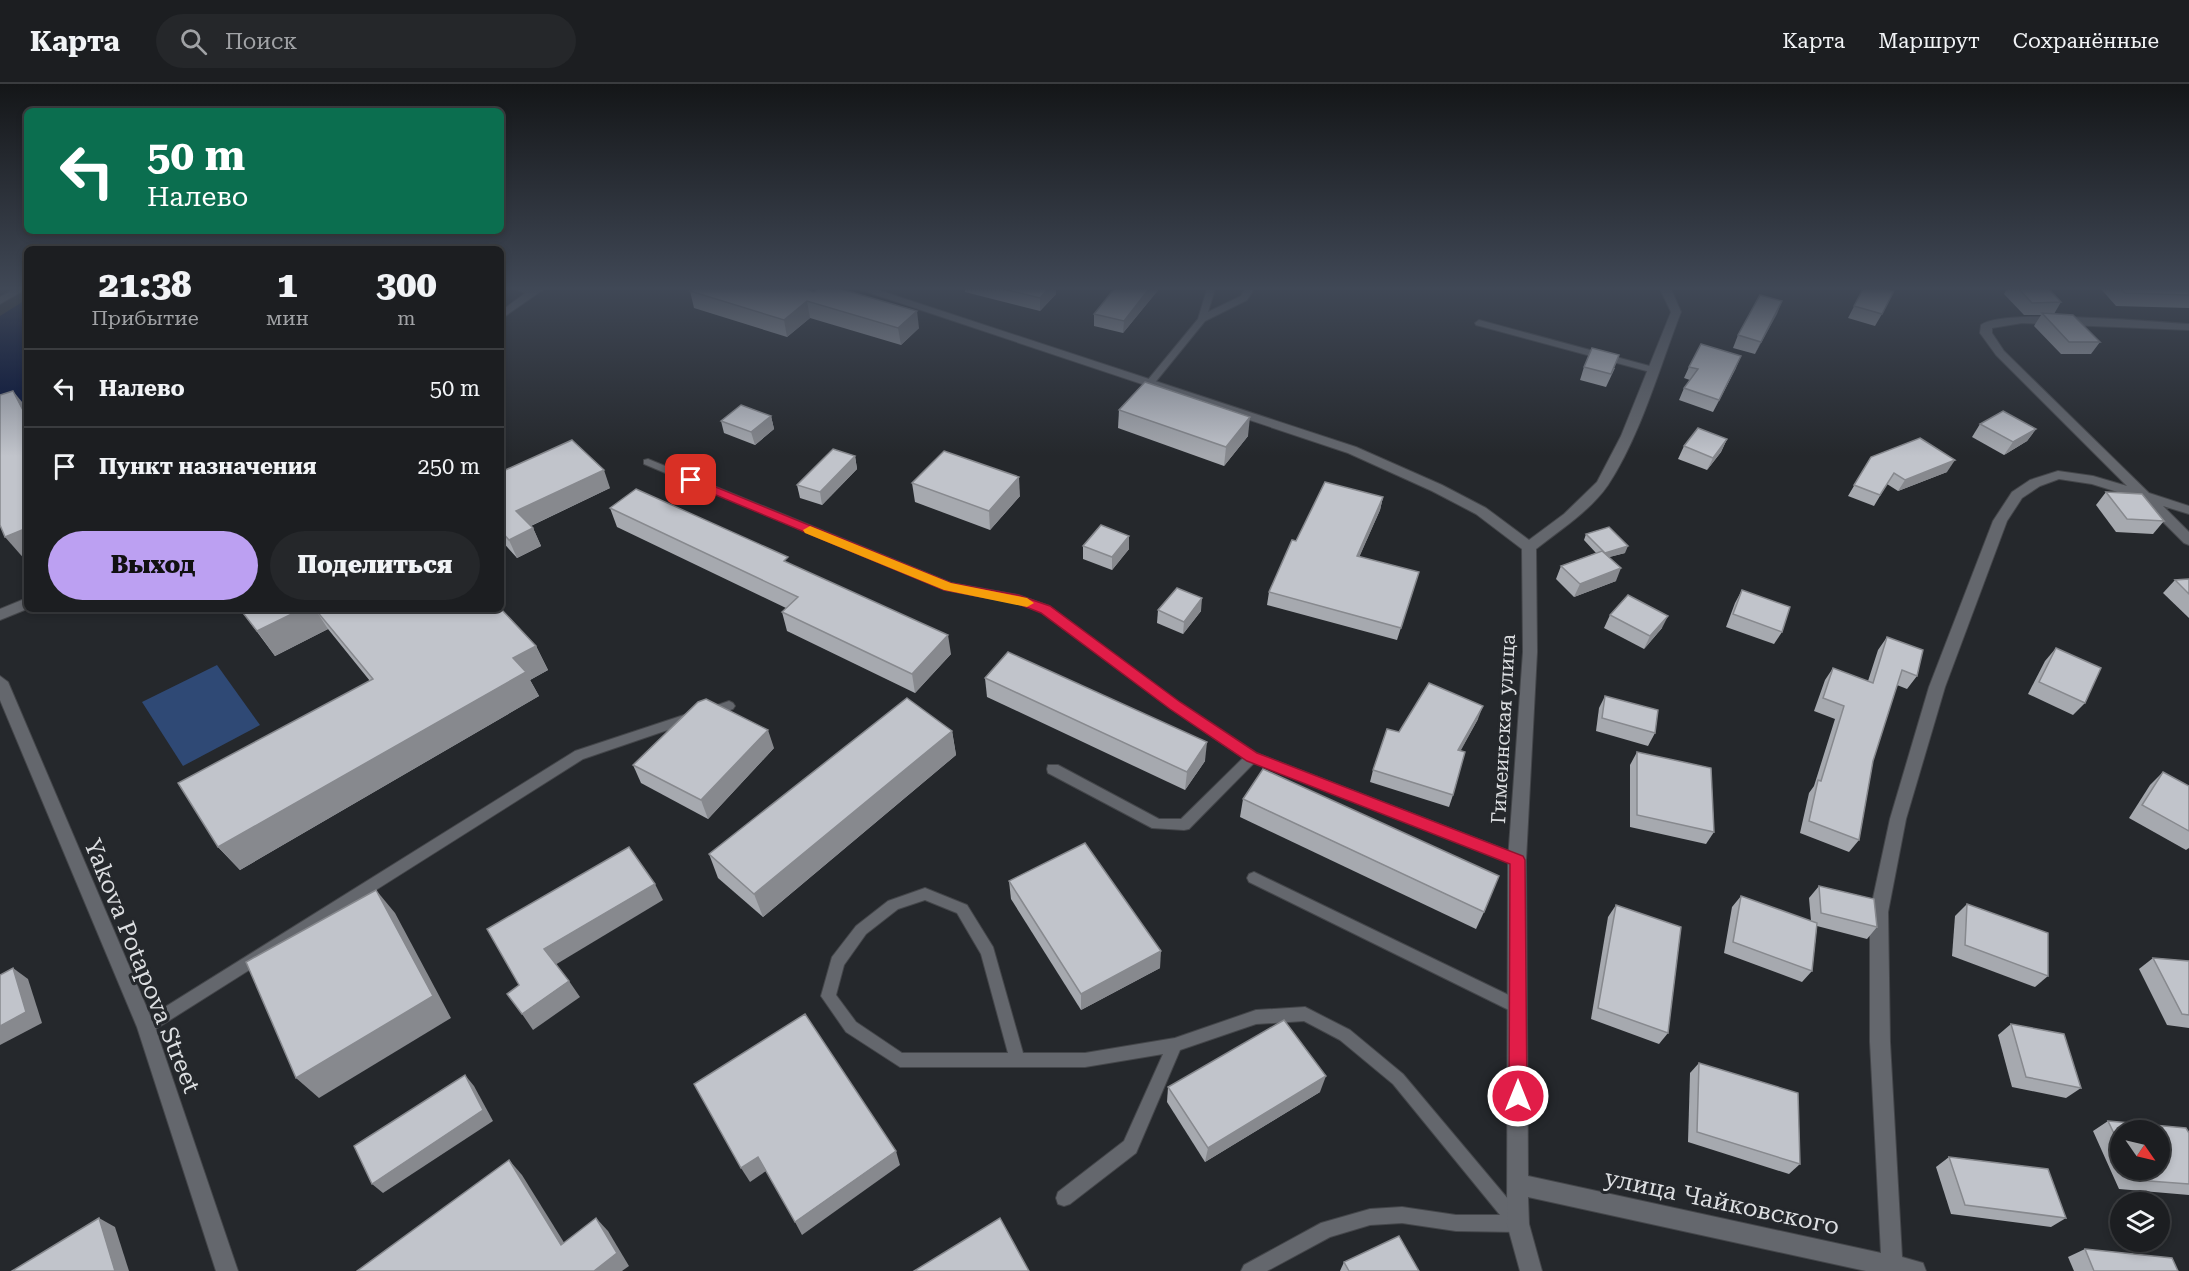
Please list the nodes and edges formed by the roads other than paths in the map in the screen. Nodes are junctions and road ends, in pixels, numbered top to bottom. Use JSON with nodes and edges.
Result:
{"nodes":[{"id":1,"x":1032,"y":344,"type":"edge"},
{"id":2,"x":1181,"y":344,"type":"edge"},
{"id":3,"x":1559,"y":344,"type":"edge"},
{"id":4,"x":1664,"y":344,"type":"edge"},
{"id":5,"x":1994,"y":344,"type":"edge"},
{"id":6,"x":1654,"y":370,"type":"junction"},
{"id":7,"x":1150,"y":383,"type":"junction"},
{"id":8,"x":648,"y":462,"type":"dead end"},
{"id":9,"x":2143,"y":495,"type":"junction"},
{"id":10,"x":2189,"y":510,"type":"edge"},
{"id":11,"x":2189,"y":540,"type":"edge"},
{"id":12,"x":1529,"y":547,"type":"junction"},
{"id":13,"x":24,"y":604,"type":"edge"},
{"id":14,"x":0,"y":615,"type":"edge"},
{"id":15,"x":0,"y":682,"type":"edge"},
{"id":16,"x":729,"y":706,"type":"dead end"},
{"id":17,"x":1252,"y":757,"type":"junction"},
{"id":18,"x":1053,"y":769,"type":"dead end"},
{"id":19,"x":1517,"y":860,"type":"junction"},
{"id":20,"x":1254,"y":878,"type":"dead end"},
{"id":21,"x":1518,"y":1007,"type":"junction"},
{"id":22,"x":146,"y":1027,"type":"junction"},
{"id":23,"x":1175,"y":1045,"type":"junction"},
{"id":24,"x":1017,"y":1059,"type":"junction"},
{"id":25,"x":1518,"y":1184,"type":"junction"},
{"id":26,"x":1064,"y":1198,"type":"dead end"},
{"id":27,"x":1518,"y":1224,"type":"junction"},
{"id":28,"x":1892,"y":1265,"type":"junction"},
{"id":29,"x":227,"y":1271,"type":"edge"},
{"id":30,"x":1250,"y":1271,"type":"edge"},
{"id":31,"x":1531,"y":1271,"type":"edge"},
{"id":32,"x":1915,"y":1271,"type":"edge"}],
"edges":[{"from":1,"to":7,"type":"street"},
{"from":2,"to":7,"type":"lane"},
{"from":3,"to":6,"type":"lane"},
{"from":4,"to":6,"type":"street"},
{"from":5,"to":9,"type":"street"},
{"from":6,"to":12,"type":"street"},
{"from":7,"to":12,"type":"street"},
{"from":8,"to":17,"type":"lane"},
{"from":9,"to":10,"type":"street"},
{"from":9,"to":11,"type":"street"},
{"from":9,"to":28,"type":"street"},
{"from":12,"to":19,"type":"street","name":"Гимеинская улица"},
{"from":13,"to":14,"type":"street"},
{"from":15,"to":22,"type":"street","name":"Yakova Potapova Street"},
{"from":16,"to":22,"type":"lane"},
{"from":17,"to":18,"type":"lane"},
{"from":17,"to":19,"type":"lane"},
{"from":19,"to":21,"type":"street","name":"Гимеинская улица"},
{"from":20,"to":21,"type":"lane"},
{"from":21,"to":25,"type":"street","name":"Гимеинская улица"},
{"from":22,"to":29,"type":"street","name":"Yakova Potapova Street"},
{"from":23,"to":24,"type":"lane"},
{"from":23,"to":26,"type":"lane"},
{"from":23,"to":27,"type":"lane"},
{"from":24,"to":24,"type":"lane"},
{"from":25,"to":27,"type":"street","name":"Гимеинская улица"},
{"from":25,"to":28,"type":"street","name":"улица Чайковского"},
{"from":27,"to":30,"type":"lane"},
{"from":27,"to":31,"type":"street","name":"Гимеинская улица"},
{"from":28,"to":32,"type":"street","name":"улица Чайковского"}]}
